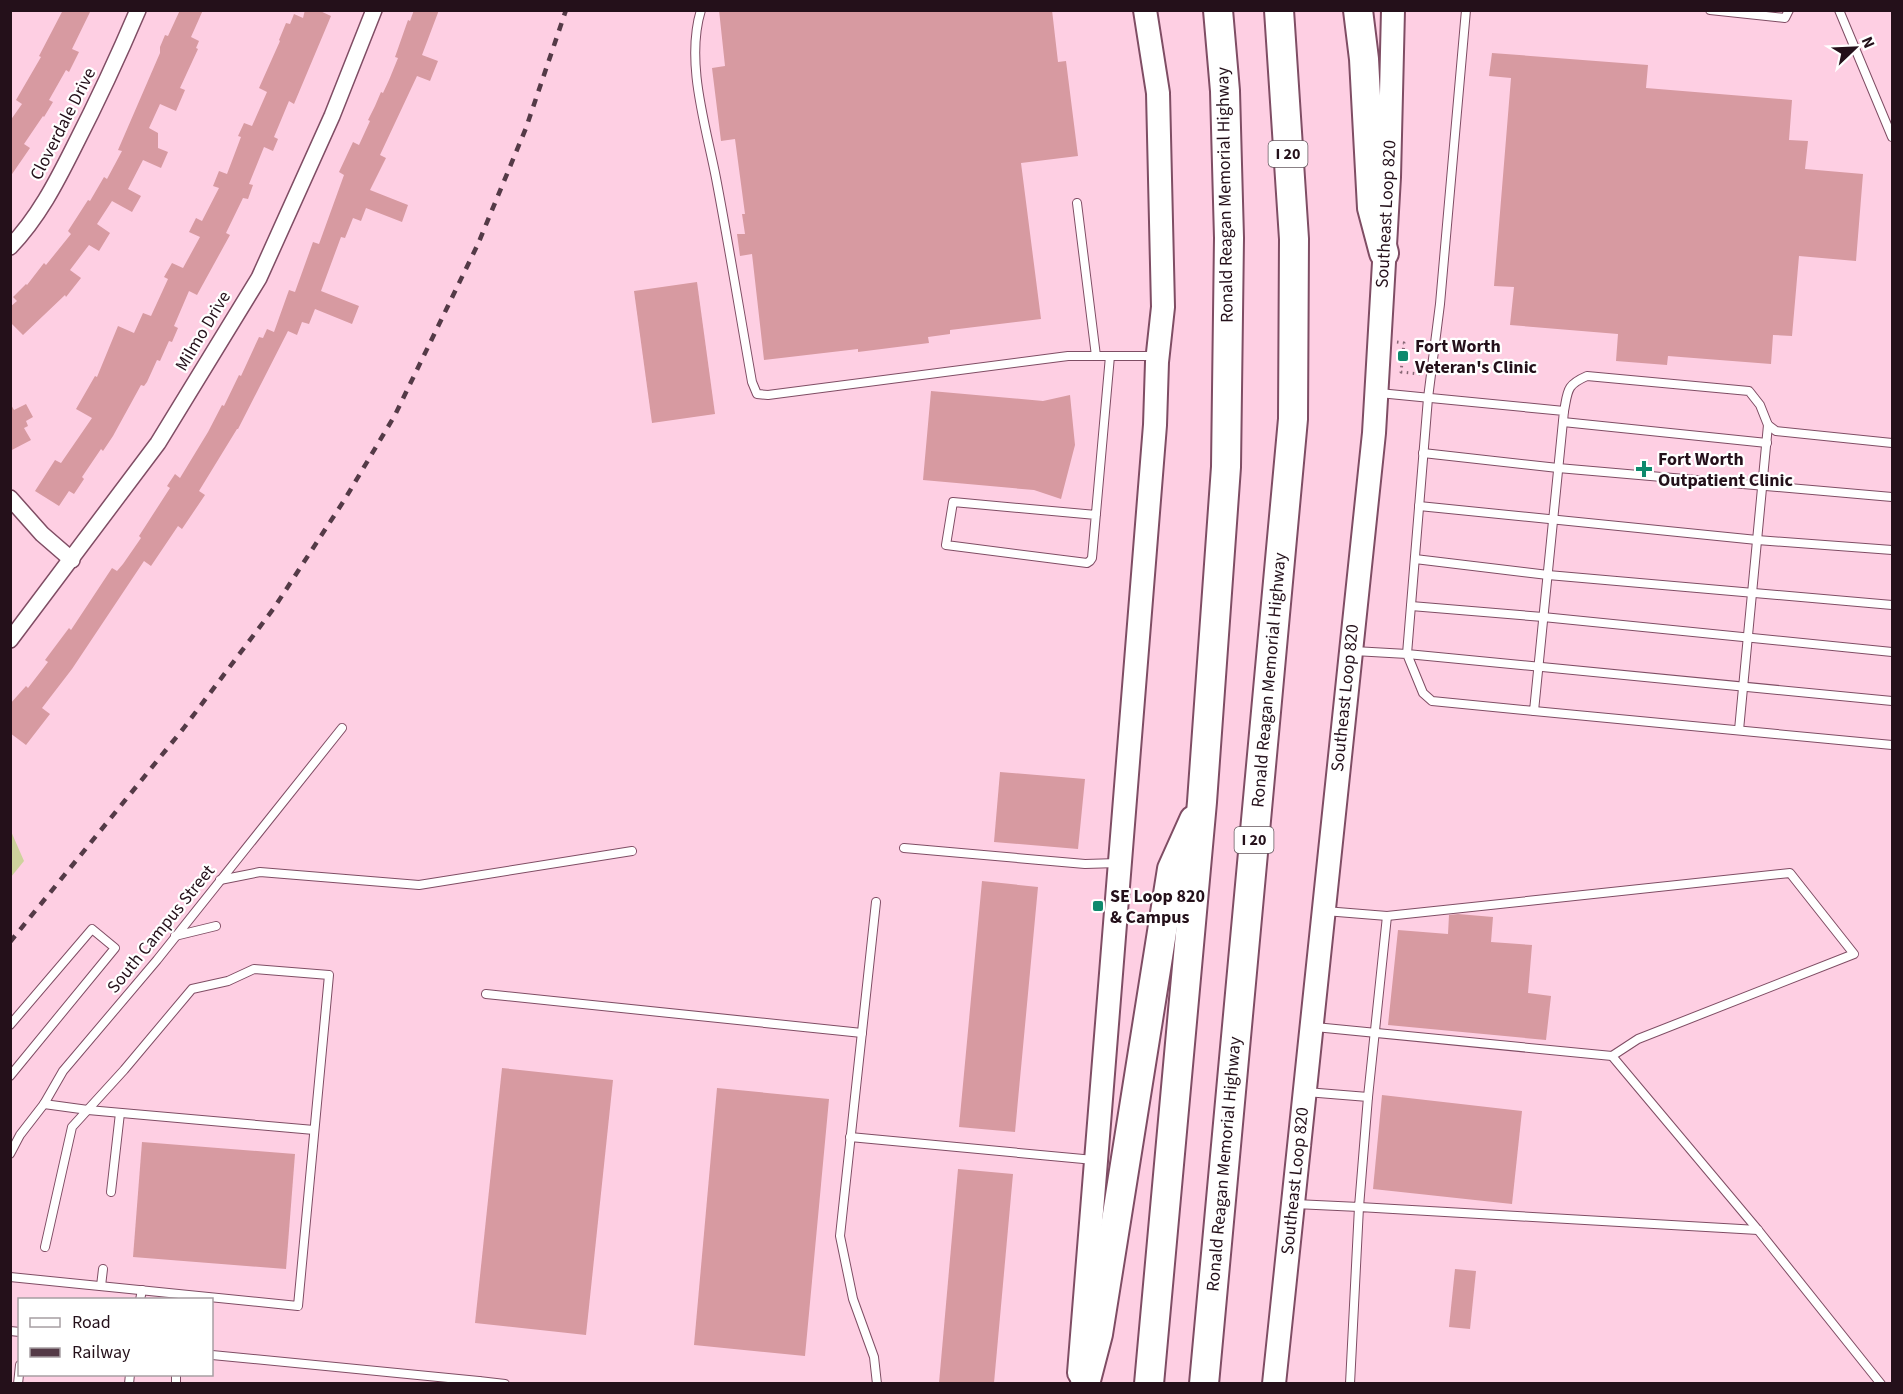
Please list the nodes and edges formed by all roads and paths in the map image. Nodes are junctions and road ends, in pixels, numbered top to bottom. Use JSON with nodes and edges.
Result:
{"nodes":[{"id":1,"x":138,"y":10,"type":"edge"},
{"id":2,"x":374,"y":10,"type":"edge"},
{"id":3,"x":700,"y":10,"type":"edge"},
{"id":4,"x":1145,"y":10,"type":"edge"},
{"id":5,"x":1218,"y":10,"type":"edge"},
{"id":6,"x":1279,"y":10,"type":"edge"},
{"id":7,"x":1358,"y":10,"type":"edge"},
{"id":8,"x":1393,"y":10,"type":"edge"},
{"id":9,"x":1466,"y":10,"type":"edge"},
{"id":10,"x":1710,"y":10,"type":"edge"},
{"id":11,"x":1788,"y":10,"type":"edge"},
{"id":12,"x":1839,"y":10,"type":"edge"},
{"id":13,"x":1893,"y":137,"type":"edge"},
{"id":14,"x":1077,"y":203,"type":"dead end"},
{"id":15,"x":10,"y":247,"type":"edge"},
{"id":16,"x":1384,"y":253,"type":"junction"},
{"id":17,"x":1381,"y":341,"type":"junction"},
{"id":18,"x":1096,"y":356,"type":"junction"},
{"id":19,"x":1110,"y":356,"type":"junction"},
{"id":20,"x":1158,"y":356,"type":"junction"},
{"id":21,"x":1431,"y":375,"type":"junction"},
{"id":22,"x":1377,"y":393,"type":"junction"},
{"id":23,"x":1428,"y":398,"type":"junction"},
{"id":24,"x":1564,"y":411,"type":"junction"},
{"id":25,"x":1563,"y":422,"type":"junction"},
{"id":26,"x":1768,"y":425,"type":"junction"},
{"id":27,"x":1893,"y":442,"type":"edge"},
{"id":28,"x":1767,"y":443,"type":"junction"},
{"id":29,"x":1423,"y":453,"type":"junction"},
{"id":30,"x":1558,"y":468,"type":"junction"},
{"id":31,"x":1762,"y":486,"type":"junction"},
{"id":32,"x":1893,"y":497,"type":"edge"},
{"id":33,"x":10,"y":498,"type":"edge"},
{"id":34,"x":1419,"y":506,"type":"junction"},
{"id":35,"x":1096,"y":515,"type":"junction"},
{"id":36,"x":1553,"y":519,"type":"junction"},
{"id":37,"x":1757,"y":540,"type":"junction"},
{"id":38,"x":1893,"y":550,"type":"edge"},
{"id":39,"x":1415,"y":559,"type":"junction"},
{"id":40,"x":72,"y":560,"type":"junction"},
{"id":41,"x":1548,"y":575,"type":"junction"},
{"id":42,"x":1752,"y":592,"type":"junction"},
{"id":43,"x":1893,"y":605,"type":"edge"},
{"id":44,"x":1411,"y":606,"type":"junction"},
{"id":45,"x":1543,"y":617,"type":"junction"},
{"id":46,"x":1748,"y":639,"type":"junction"},
{"id":47,"x":10,"y":640,"type":"edge"},
{"id":48,"x":1350,"y":651,"type":"junction"},
{"id":49,"x":1893,"y":652,"type":"edge"},
{"id":50,"x":1407,"y":654,"type":"junction"},
{"id":51,"x":1539,"y":666,"type":"junction"},
{"id":52,"x":1743,"y":688,"type":"junction"},
{"id":53,"x":1893,"y":701,"type":"edge"},
{"id":54,"x":1534,"y":711,"type":"junction"},
{"id":55,"x":342,"y":728,"type":"dead end"},
{"id":56,"x":1739,"y":730,"type":"junction"},
{"id":57,"x":1893,"y":745,"type":"edge"},
{"id":58,"x":1202,"y":802,"type":"junction"},
{"id":59,"x":904,"y":848,"type":"dead end"},
{"id":60,"x":632,"y":851,"type":"dead end"},
{"id":61,"x":1120,"y":863,"type":"junction"},
{"id":62,"x":220,"y":880,"type":"junction"},
{"id":63,"x":876,"y":902,"type":"dead end"},
{"id":64,"x":1323,"y":911,"type":"junction"},
{"id":65,"x":1387,"y":916,"type":"junction"},
{"id":66,"x":216,"y":926,"type":"dead end"},
{"id":67,"x":175,"y":936,"type":"junction"},
{"id":68,"x":486,"y":994,"type":"dead end"},
{"id":69,"x":10,"y":1025,"type":"edge"},
{"id":70,"x":1311,"y":1027,"type":"junction"},
{"id":71,"x":862,"y":1033,"type":"junction"},
{"id":72,"x":1376,"y":1033,"type":"junction"},
{"id":73,"x":1612,"y":1056,"type":"junction"},
{"id":74,"x":10,"y":1076,"type":"edge"},
{"id":75,"x":1304,"y":1092,"type":"junction"},
{"id":76,"x":1368,"y":1097,"type":"junction"},
{"id":77,"x":44,"y":1104,"type":"junction"},
{"id":78,"x":88,"y":1110,"type":"junction"},
{"id":79,"x":120,"y":1113,"type":"junction"},
{"id":80,"x":314,"y":1130,"type":"junction"},
{"id":81,"x":850,"y":1137,"type":"junction"},
{"id":82,"x":10,"y":1154,"type":"edge"},
{"id":83,"x":1096,"y":1160,"type":"junction"},
{"id":84,"x":111,"y":1192,"type":"dead end"},
{"id":85,"x":1292,"y":1204,"type":"junction"},
{"id":86,"x":1359,"y":1207,"type":"junction"},
{"id":87,"x":1758,"y":1230,"type":"junction"},
{"id":88,"x":45,"y":1247,"type":"dead end"},
{"id":89,"x":103,"y":1269,"type":"dead end"},
{"id":90,"x":10,"y":1277,"type":"edge"},
{"id":91,"x":101,"y":1286,"type":"junction"},
{"id":92,"x":142,"y":1290,"type":"junction"},
{"id":93,"x":140,"y":1298,"type":"edge"},
{"id":94,"x":213,"y":1355,"type":"edge"},
{"id":95,"x":479,"y":1382,"type":"edge"},
{"id":96,"x":505,"y":1383,"type":"edge"},
{"id":97,"x":877,"y":1383,"type":"edge"},
{"id":98,"x":1079,"y":1383,"type":"edge"},
{"id":99,"x":1085,"y":1383,"type":"edge"},
{"id":100,"x":1149,"y":1383,"type":"edge"},
{"id":101,"x":1204,"y":1383,"type":"edge"},
{"id":102,"x":1274,"y":1383,"type":"edge"},
{"id":103,"x":1350,"y":1383,"type":"edge"},
{"id":104,"x":1881,"y":1383,"type":"edge"}],
"edges":[{"from":1,"to":15,"type":"street","name":"Cloverdale Drive"},
{"from":2,"to":40,"type":"street","name":"Milmo Drive"},
{"from":3,"to":18,"type":"lane"},
{"from":4,"to":20,"type":"main road"},
{"from":5,"to":58,"type":"highway","name":"Ronald Reagan Memorial Highway"},
{"from":6,"to":101,"type":"highway","name":"Ronald Reagan Memorial Highway","number":"I 20"},
{"from":7,"to":16,"type":"highway"},
{"from":8,"to":16,"type":"main road","name":"Southeast Loop 820"},
{"from":9,"to":21,"type":"lane"},
{"from":10,"to":11,"type":"lane"},
{"from":12,"to":13,"type":"lane"},
{"from":14,"to":18,"type":"lane"},
{"from":16,"to":17,"type":"main road","name":"Southeast Loop 820"},
{"from":17,"to":21,"type":"path"},
{"from":17,"to":22,"type":"main road","name":"Southeast Loop 820"},
{"from":18,"to":19,"type":"lane"},
{"from":19,"to":20,"type":"lane"},
{"from":19,"to":35,"type":"lane"},
{"from":20,"to":61,"type":"main road"},
{"from":21,"to":23,"type":"lane"},
{"from":22,"to":23,"type":"lane"},
{"from":22,"to":48,"type":"main road","name":"Southeast Loop 820"},
{"from":23,"to":24,"type":"lane"},
{"from":23,"to":29,"type":"lane"},
{"from":24,"to":25,"type":"lane"},
{"from":24,"to":26,"type":"lane"},
{"from":25,"to":28,"type":"lane"},
{"from":25,"to":30,"type":"lane"},
{"from":26,"to":27,"type":"lane"},
{"from":26,"to":28,"type":"lane"},
{"from":28,"to":31,"type":"lane"},
{"from":29,"to":30,"type":"lane"},
{"from":29,"to":34,"type":"lane"},
{"from":30,"to":31,"type":"lane"},
{"from":30,"to":36,"type":"lane"},
{"from":31,"to":32,"type":"lane"},
{"from":31,"to":37,"type":"lane"},
{"from":33,"to":40,"type":"street"},
{"from":34,"to":36,"type":"lane"},
{"from":34,"to":39,"type":"lane"},
{"from":35,"to":35,"type":"lane"},
{"from":36,"to":37,"type":"lane"},
{"from":36,"to":41,"type":"lane"},
{"from":37,"to":38,"type":"lane"},
{"from":37,"to":42,"type":"lane"},
{"from":39,"to":41,"type":"lane"},
{"from":39,"to":44,"type":"lane"},
{"from":40,"to":47,"type":"street","name":"Milmo Drive"},
{"from":41,"to":42,"type":"lane"},
{"from":41,"to":45,"type":"lane"},
{"from":42,"to":43,"type":"lane"},
{"from":42,"to":46,"type":"lane"},
{"from":44,"to":45,"type":"lane"},
{"from":44,"to":50,"type":"lane"},
{"from":45,"to":46,"type":"lane"},
{"from":45,"to":51,"type":"lane"},
{"from":46,"to":49,"type":"lane"},
{"from":46,"to":52,"type":"lane"},
{"from":48,"to":50,"type":"lane"},
{"from":48,"to":64,"type":"main road","name":"Southeast Loop 820"},
{"from":50,"to":51,"type":"lane"},
{"from":50,"to":54,"type":"lane"},
{"from":51,"to":52,"type":"lane"},
{"from":51,"to":54,"type":"lane"},
{"from":52,"to":53,"type":"lane"},
{"from":52,"to":56,"type":"lane"},
{"from":54,"to":56,"type":"lane"},
{"from":55,"to":62,"type":"lane","name":"South Campus Street"},
{"from":56,"to":57,"type":"lane"},
{"from":58,"to":99,"type":"highway"},
{"from":58,"to":100,"type":"highway","name":"Ronald Reagan Memorial Highway"},
{"from":59,"to":61,"type":"lane"},
{"from":60,"to":62,"type":"lane"},
{"from":61,"to":83,"type":"main road"},
{"from":62,"to":67,"type":"lane","name":"South Campus Street"},
{"from":63,"to":71,"type":"lane"},
{"from":64,"to":65,"type":"lane"},
{"from":64,"to":70,"type":"main road","name":"Southeast Loop 820"},
{"from":65,"to":72,"type":"lane"},
{"from":65,"to":73,"type":"lane"},
{"from":66,"to":67,"type":"lane"},
{"from":67,"to":77,"type":"lane","name":"South Campus Street"},
{"from":68,"to":71,"type":"lane"},
{"from":69,"to":74,"type":"lane"},
{"from":70,"to":72,"type":"lane"},
{"from":70,"to":75,"type":"main road","name":"Southeast Loop 820"},
{"from":71,"to":81,"type":"lane"},
{"from":72,"to":73,"type":"lane"},
{"from":72,"to":76,"type":"lane"},
{"from":73,"to":87,"type":"lane"},
{"from":75,"to":76,"type":"lane"},
{"from":75,"to":85,"type":"main road","name":"Southeast Loop 820"},
{"from":76,"to":86,"type":"lane"},
{"from":77,"to":78,"type":"lane"},
{"from":77,"to":82,"type":"lane","name":"South Campus Street"},
{"from":78,"to":79,"type":"lane"},
{"from":78,"to":80,"type":"lane"},
{"from":78,"to":88,"type":"lane"},
{"from":79,"to":80,"type":"lane"},
{"from":79,"to":84,"type":"lane"},
{"from":80,"to":92,"type":"lane"},
{"from":81,"to":83,"type":"lane"},
{"from":81,"to":97,"type":"lane"},
{"from":83,"to":98,"type":"main road"},
{"from":85,"to":86,"type":"lane"},
{"from":85,"to":102,"type":"main road","name":"Southeast Loop 820"},
{"from":86,"to":87,"type":"lane"},
{"from":86,"to":103,"type":"lane"},
{"from":87,"to":104,"type":"lane"},
{"from":89,"to":91,"type":"lane"},
{"from":90,"to":91,"type":"lane"},
{"from":91,"to":92,"type":"lane"},
{"from":92,"to":93,"type":"lane"},
{"from":94,"to":95,"type":"lane"},
{"from":95,"to":96,"type":"lane"}]}
